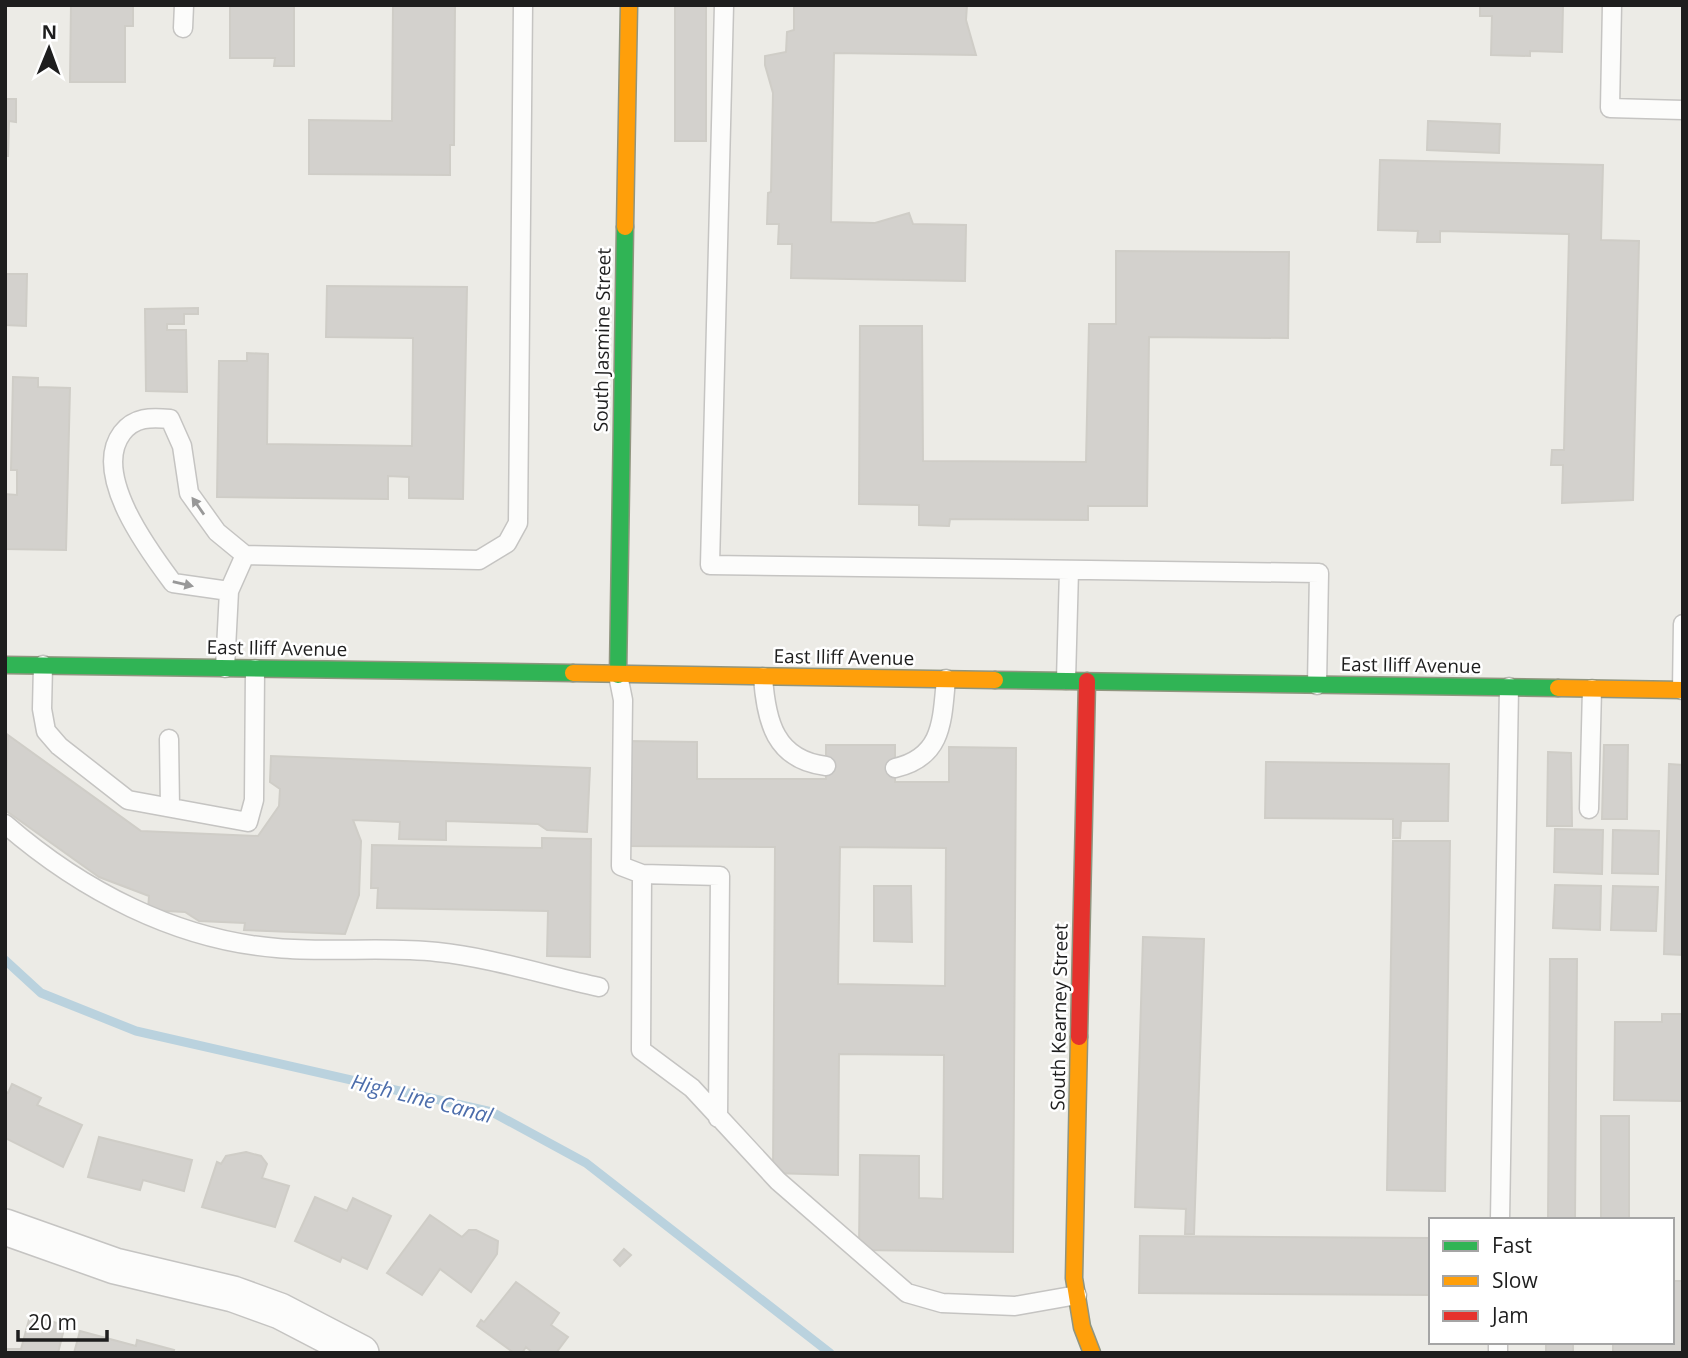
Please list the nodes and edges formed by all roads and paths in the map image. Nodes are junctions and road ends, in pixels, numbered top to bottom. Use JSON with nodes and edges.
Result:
{"nodes":[{"id":1,"x":184,"y":5,"type":"edge"},
{"id":2,"x":523,"y":5,"type":"edge"},
{"id":3,"x":629,"y":5,"type":"edge"},
{"id":4,"x":724,"y":5,"type":"edge"},
{"id":5,"x":1612,"y":5,"type":"edge"},
{"id":6,"x":183,"y":28,"type":"dead end"},
{"id":7,"x":1683,"y":110,"type":"edge"},
{"id":8,"x":245,"y":555,"type":"junction"},
{"id":9,"x":1069,"y":570,"type":"junction"},
{"id":10,"x":229,"y":591,"type":"junction"},
{"id":11,"x":1683,"y":624,"type":"edge"},
{"id":12,"x":5,"y":665,"type":"edge"},
{"id":13,"x":43,"y":665,"type":"junction"},
{"id":14,"x":225,"y":668,"type":"junction"},
{"id":15,"x":255,"y":669,"type":"junction"},
{"id":16,"x":618,"y":675,"type":"junction"},
{"id":17,"x":763,"y":677,"type":"junction"},
{"id":18,"x":946,"y":679,"type":"junction"},
{"id":19,"x":1066,"y":680,"type":"junction"},
{"id":20,"x":1087,"y":681,"type":"junction"},
{"id":21,"x":1317,"y":685,"type":"junction"},
{"id":22,"x":1509,"y":687,"type":"junction"},
{"id":23,"x":1592,"y":689,"type":"junction"},
{"id":24,"x":1682,"y":690,"type":"edge"},
{"id":25,"x":169,"y":739,"type":"dead end"},
{"id":26,"x":826,"y":766,"type":"dead end"},
{"id":27,"x":895,"y":768,"type":"dead end"},
{"id":28,"x":170,"y":807,"type":"junction"},
{"id":29,"x":1589,"y":810,"type":"dead end"},
{"id":30,"x":5,"y":824,"type":"edge"},
{"id":31,"x":642,"y":874,"type":"junction"},
{"id":32,"x":599,"y":987,"type":"dead end"},
{"id":33,"x":718,"y":1118,"type":"junction"},
{"id":34,"x":1500,"y":1218,"type":"edge"},
{"id":35,"x":5,"y":1227,"type":"edge"},
{"id":36,"x":1077,"y":1295,"type":"junction"},
{"id":37,"x":361,"y":1353,"type":"edge"},
{"id":38,"x":1092,"y":1353,"type":"edge"}],
"edges":[{"from":1,"to":6,"type":"lane"},
{"from":2,"to":8,"type":"lane"},
{"from":3,"to":16,"type":"street","name":"South Jasmine Street"},
{"from":4,"to":9,"type":"lane"},
{"from":5,"to":7,"type":"lane"},
{"from":8,"to":10,"type":"lane"},
{"from":8,"to":10,"type":"lane","one_way":true},
{"from":9,"to":19,"type":"lane"},
{"from":9,"to":21,"type":"lane"},
{"from":10,"to":14,"type":"lane"},
{"from":11,"to":24,"type":"lane"},
{"from":12,"to":13,"type":"street","name":"East Iliff Avenue"},
{"from":13,"to":14,"type":"street","name":"East Iliff Avenue"},
{"from":13,"to":28,"type":"lane"},
{"from":14,"to":15,"type":"street","name":"East Iliff Avenue"},
{"from":15,"to":16,"type":"street","name":"East Iliff Avenue"},
{"from":15,"to":28,"type":"lane"},
{"from":16,"to":17,"type":"street","name":"East Iliff Avenue"},
{"from":16,"to":31,"type":"lane"},
{"from":17,"to":18,"type":"street","name":"East Iliff Avenue"},
{"from":17,"to":26,"type":"lane"},
{"from":18,"to":19,"type":"street","name":"East Iliff Avenue"},
{"from":18,"to":27,"type":"lane"},
{"from":19,"to":20,"type":"street","name":"East Iliff Avenue"},
{"from":20,"to":21,"type":"street","name":"East Iliff Avenue"},
{"from":20,"to":36,"type":"street","name":"South Kearney Street"},
{"from":21,"to":22,"type":"street","name":"East Iliff Avenue"},
{"from":22,"to":23,"type":"street","name":"East Iliff Avenue"},
{"from":22,"to":34,"type":"lane"},
{"from":23,"to":24,"type":"street","name":"East Iliff Avenue"},
{"from":23,"to":29,"type":"lane"},
{"from":25,"to":28,"type":"lane"},
{"from":30,"to":32,"type":"lane"},
{"from":31,"to":33,"type":"lane"},
{"from":31,"to":33,"type":"lane"},
{"from":33,"to":36,"type":"lane"},
{"from":35,"to":37,"type":"street"},
{"from":36,"to":38,"type":"street","name":"South Kearney Street"}]}
